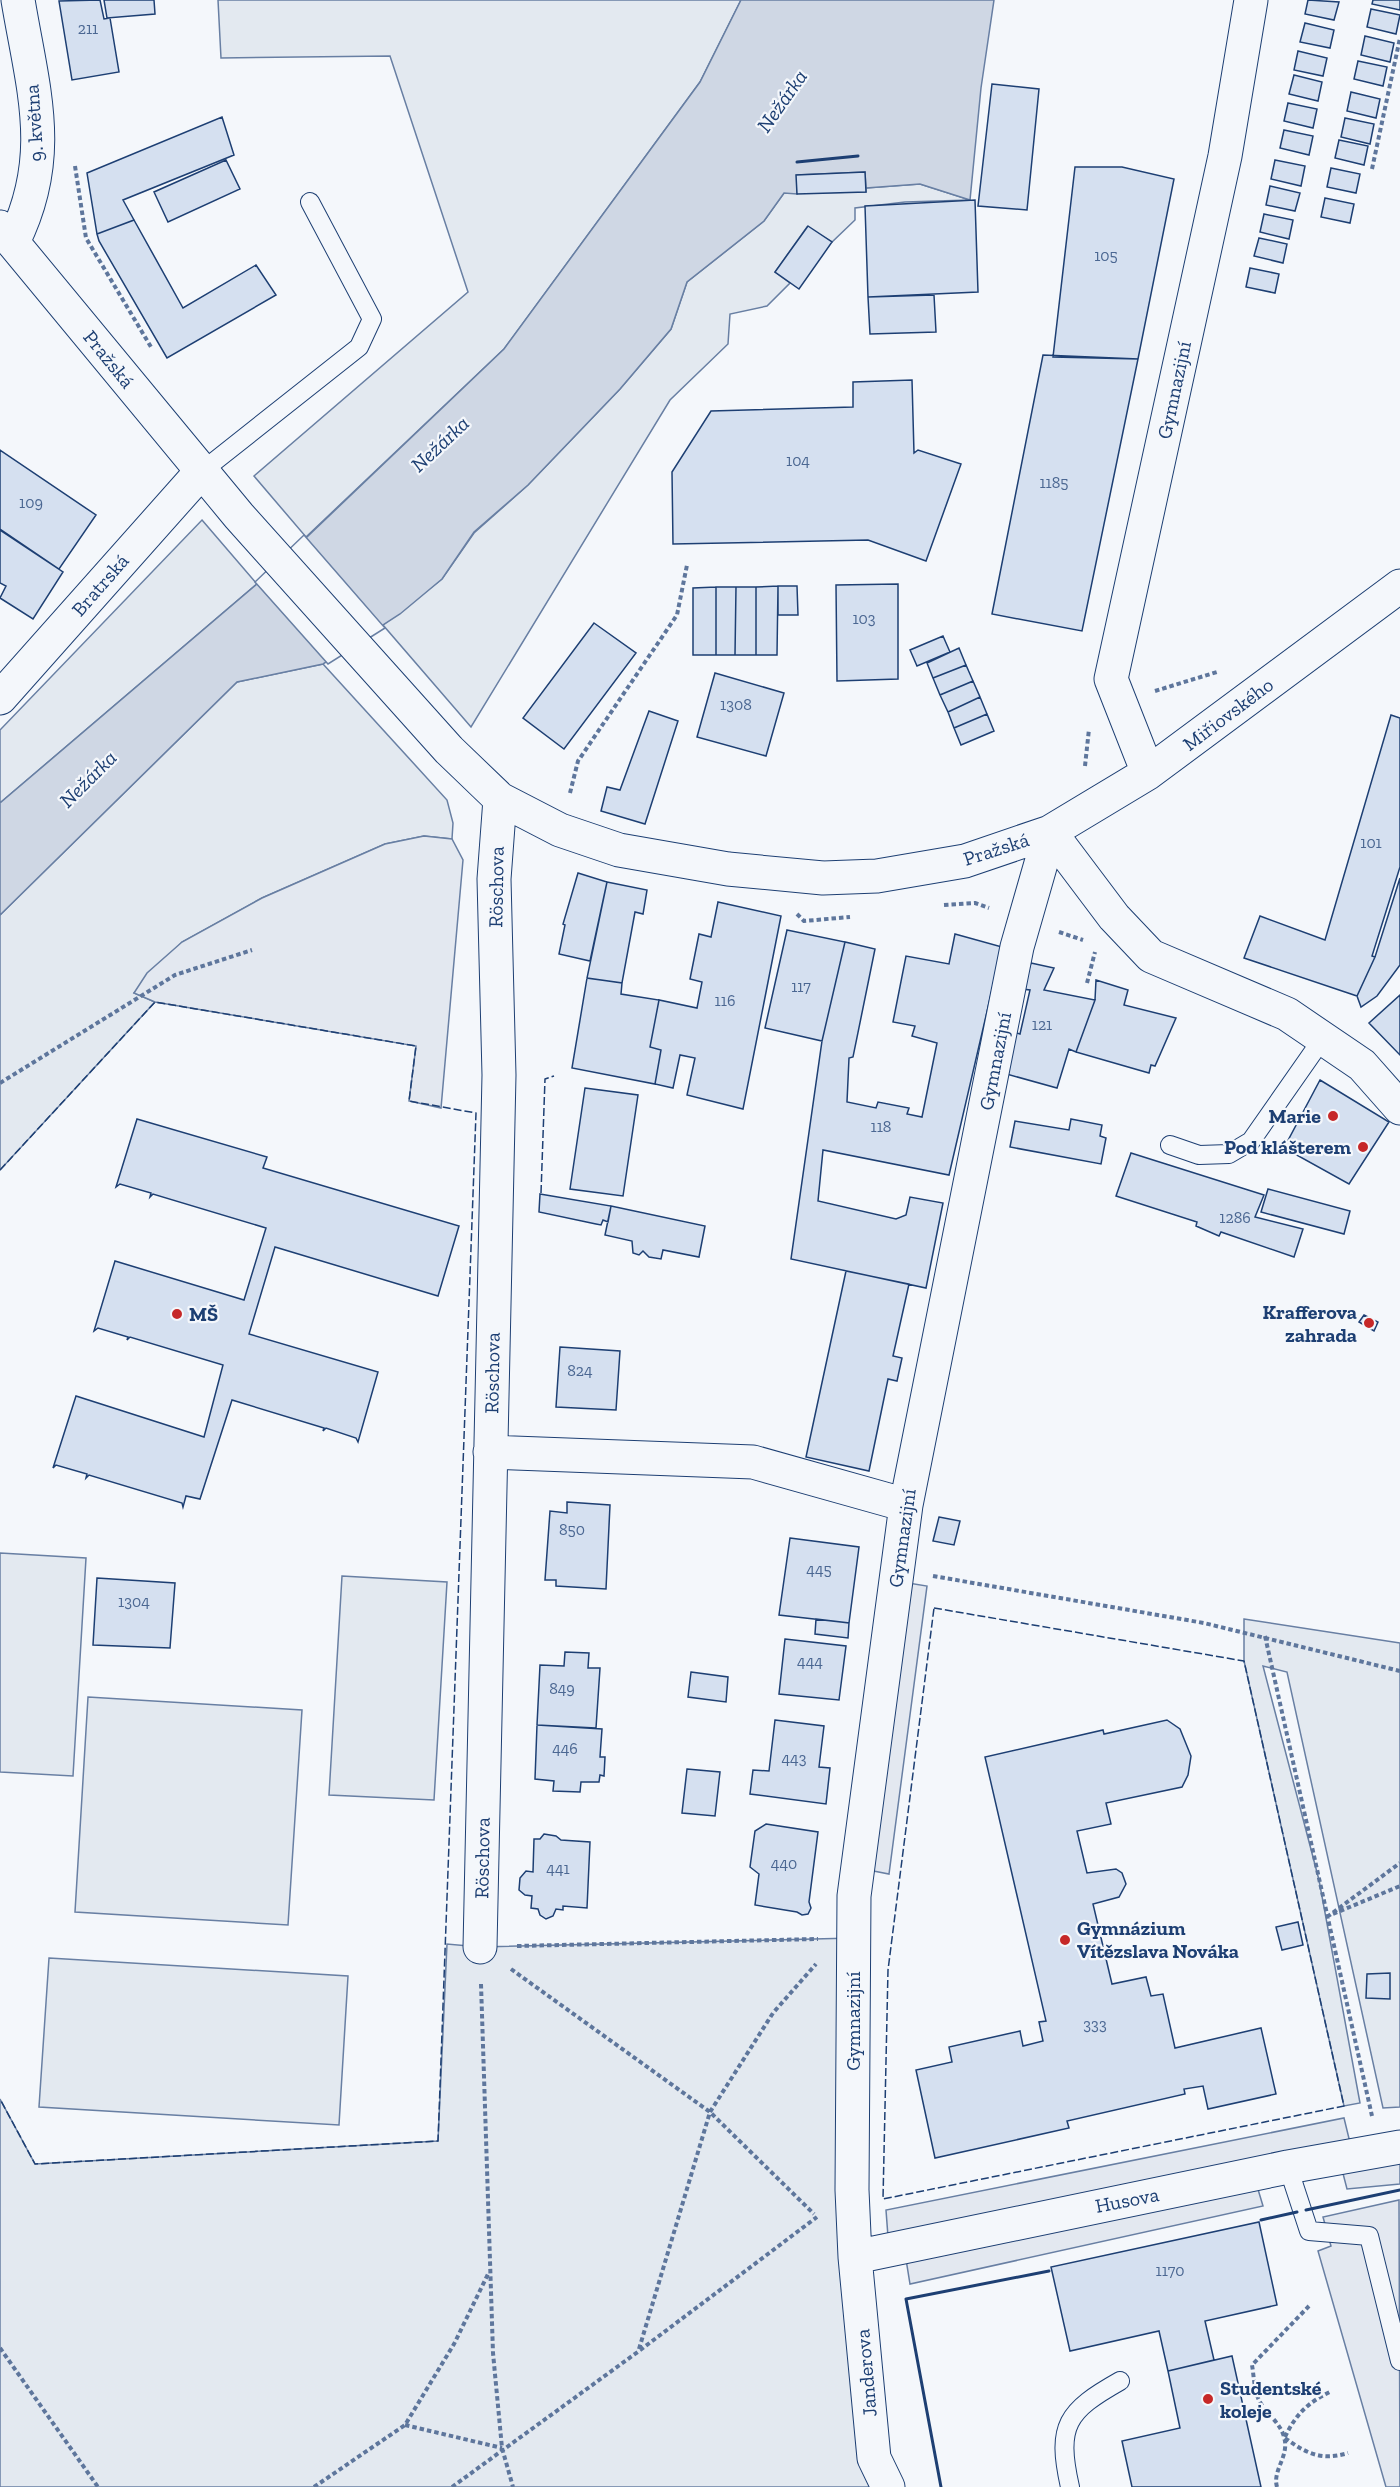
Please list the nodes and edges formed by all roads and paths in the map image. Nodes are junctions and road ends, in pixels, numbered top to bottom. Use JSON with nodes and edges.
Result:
{"nodes":[{"id":1,"x":18,"y":0,"type":"edge"},
{"id":2,"x":1251,"y":0,"type":"edge"},
{"id":3,"x":1400,"y":38,"type":"edge"},
{"id":4,"x":75,"y":163,"type":"dead end"},
{"id":5,"x":1372,"y":169,"type":"dead end"},
{"id":6,"x":310,"y":202,"type":"dead end"},
{"id":7,"x":7,"y":234,"type":"edge"},
{"id":8,"x":152,"y":348,"type":"dead end"},
{"id":9,"x":210,"y":481,"type":"junction"},
{"id":10,"x":687,"y":565,"type":"dead end"},
{"id":11,"x":1400,"y":586,"type":"edge"},
{"id":12,"x":1211,"y":675,"type":"dead end"},
{"id":13,"x":0,"y":699,"type":"edge"},
{"id":14,"x":1120,"y":708,"type":"junction"},
{"id":15,"x":1148,"y":773,"type":"junction"},
{"id":16,"x":1080,"y":774,"type":"dead end"},
{"id":17,"x":500,"y":799,"type":"junction"},
{"id":18,"x":568,"y":800,"type":"dead end"},
{"id":19,"x":1050,"y":832,"type":"junction"},
{"id":20,"x":1048,"y":928,"type":"dead end"},
{"id":21,"x":1087,"y":942,"type":"dead end"},
{"id":22,"x":1096,"y":945,"type":"dead end"},
{"id":23,"x":252,"y":950,"type":"dead end"},
{"id":24,"x":1087,"y":983,"type":"dead end"},
{"id":25,"x":1323,"y":1038,"type":"junction"},
{"id":26,"x":0,"y":1083,"type":"edge"},
{"id":27,"x":1400,"y":1108,"type":"edge"},
{"id":28,"x":1170,"y":1145,"type":"dead end"},
{"id":29,"x":490,"y":1452,"type":"junction"},
{"id":30,"x":906,"y":1505,"type":"junction"},
{"id":31,"x":897,"y":1570,"type":"junction"},
{"id":32,"x":1265,"y":1636,"type":"junction"},
{"id":33,"x":1400,"y":1671,"type":"edge"},
{"id":34,"x":1400,"y":1863,"type":"edge"},
{"id":35,"x":1400,"y":1886,"type":"edge"},
{"id":36,"x":1327,"y":1917,"type":"junction"},
{"id":37,"x":854,"y":1938,"type":"junction"},
{"id":38,"x":480,"y":1947,"type":"junction"},
{"id":39,"x":710,"y":2112,"type":"junction"},
{"id":40,"x":1390,"y":2149,"type":"edge"},
{"id":41,"x":1288,"y":2167,"type":"junction"},
{"id":42,"x":855,"y":2257,"type":"junction"},
{"id":43,"x":489,"y":2273,"type":"junction"},
{"id":44,"x":1309,"y":2306,"type":"dead end"},
{"id":45,"x":0,"y":2348,"type":"edge"},
{"id":46,"x":639,"y":2351,"type":"junction"},
{"id":47,"x":1400,"y":2361,"type":"edge"},
{"id":48,"x":1120,"y":2381,"type":"dead end"},
{"id":49,"x":1332,"y":2391,"type":"dead end"},
{"id":50,"x":405,"y":2425,"type":"junction"},
{"id":51,"x":1285,"y":2438,"type":"junction"},
{"id":52,"x":502,"y":2448,"type":"junction"},
{"id":53,"x":1348,"y":2453,"type":"dead end"},
{"id":54,"x":98,"y":2487,"type":"edge"},
{"id":55,"x":314,"y":2487,"type":"edge"},
{"id":56,"x":452,"y":2487,"type":"edge"},
{"id":57,"x":513,"y":2487,"type":"edge"},
{"id":58,"x":888,"y":2487,"type":"edge"},
{"id":59,"x":1070,"y":2487,"type":"edge"},
{"id":60,"x":1277,"y":2487,"type":"edge"}],
"edges":[{"from":1,"to":7,"type":"street","name":"9. května"},
{"from":2,"to":14,"type":"street","name":"Gymnazijní"},
{"from":3,"to":5,"type":"path"},
{"from":4,"to":8,"type":"path"},
{"from":6,"to":9,"type":"lane"},
{"from":7,"to":9,"type":"street","name":"Pražská"},
{"from":9,"to":13,"type":"street","name":"Bratrská"},
{"from":9,"to":17,"type":"street","name":"Pražská"},
{"from":10,"to":18,"type":"path"},
{"from":11,"to":15,"type":"street","name":"Miřiovského"},
{"from":12,"to":14,"type":"path"},
{"from":14,"to":15,"type":"street","name":"Gymnazijní"},
{"from":14,"to":16,"type":"path"},
{"from":15,"to":19,"type":"street","name":"Miřiovského"},
{"from":17,"to":19,"type":"street","name":"Pražská"},
{"from":17,"to":29,"type":"street","name":"Röschova"},
{"from":19,"to":25,"type":"street","name":"Pražská"},
{"from":19,"to":30,"type":"street","name":"Gymnazijní"},
{"from":20,"to":21,"type":"path"},
{"from":22,"to":24,"type":"path"},
{"from":23,"to":26,"type":"path"},
{"from":25,"to":27,"type":"street","name":"Pražská"},
{"from":25,"to":28,"type":"lane"},
{"from":29,"to":30,"type":"street"},
{"from":29,"to":38,"type":"street","name":"Röschova"},
{"from":30,"to":31,"type":"street","name":"Gymnazijní"},
{"from":31,"to":32,"type":"path"},
{"from":31,"to":37,"type":"street","name":"Gymnazijní"},
{"from":32,"to":33,"type":"path"},
{"from":32,"to":36,"type":"path"},
{"from":34,"to":36,"type":"path"},
{"from":35,"to":36,"type":"path"},
{"from":36,"to":40,"type":"path"},
{"from":37,"to":38,"type":"path"},
{"from":37,"to":39,"type":"path"},
{"from":37,"to":42,"type":"street","name":"Gymnazijní"},
{"from":38,"to":39,"type":"path"},
{"from":38,"to":43,"type":"path"},
{"from":39,"to":46,"type":"path"},
{"from":39,"to":46,"type":"path"},
{"from":40,"to":41,"type":"street","name":"Husova"},
{"from":41,"to":42,"type":"street","name":"Husova"},
{"from":41,"to":47,"type":"lane"},
{"from":42,"to":58,"type":"street","name":"Janderova"},
{"from":43,"to":50,"type":"path"},
{"from":43,"to":52,"type":"path"},
{"from":44,"to":51,"type":"path"},
{"from":45,"to":54,"type":"path"},
{"from":46,"to":52,"type":"path"},
{"from":48,"to":59,"type":"lane"},
{"from":49,"to":51,"type":"path"},
{"from":50,"to":52,"type":"path"},
{"from":50,"to":55,"type":"path"},
{"from":51,"to":53,"type":"path"},
{"from":51,"to":60,"type":"path"},
{"from":52,"to":56,"type":"path"},
{"from":52,"to":57,"type":"path"}]}
